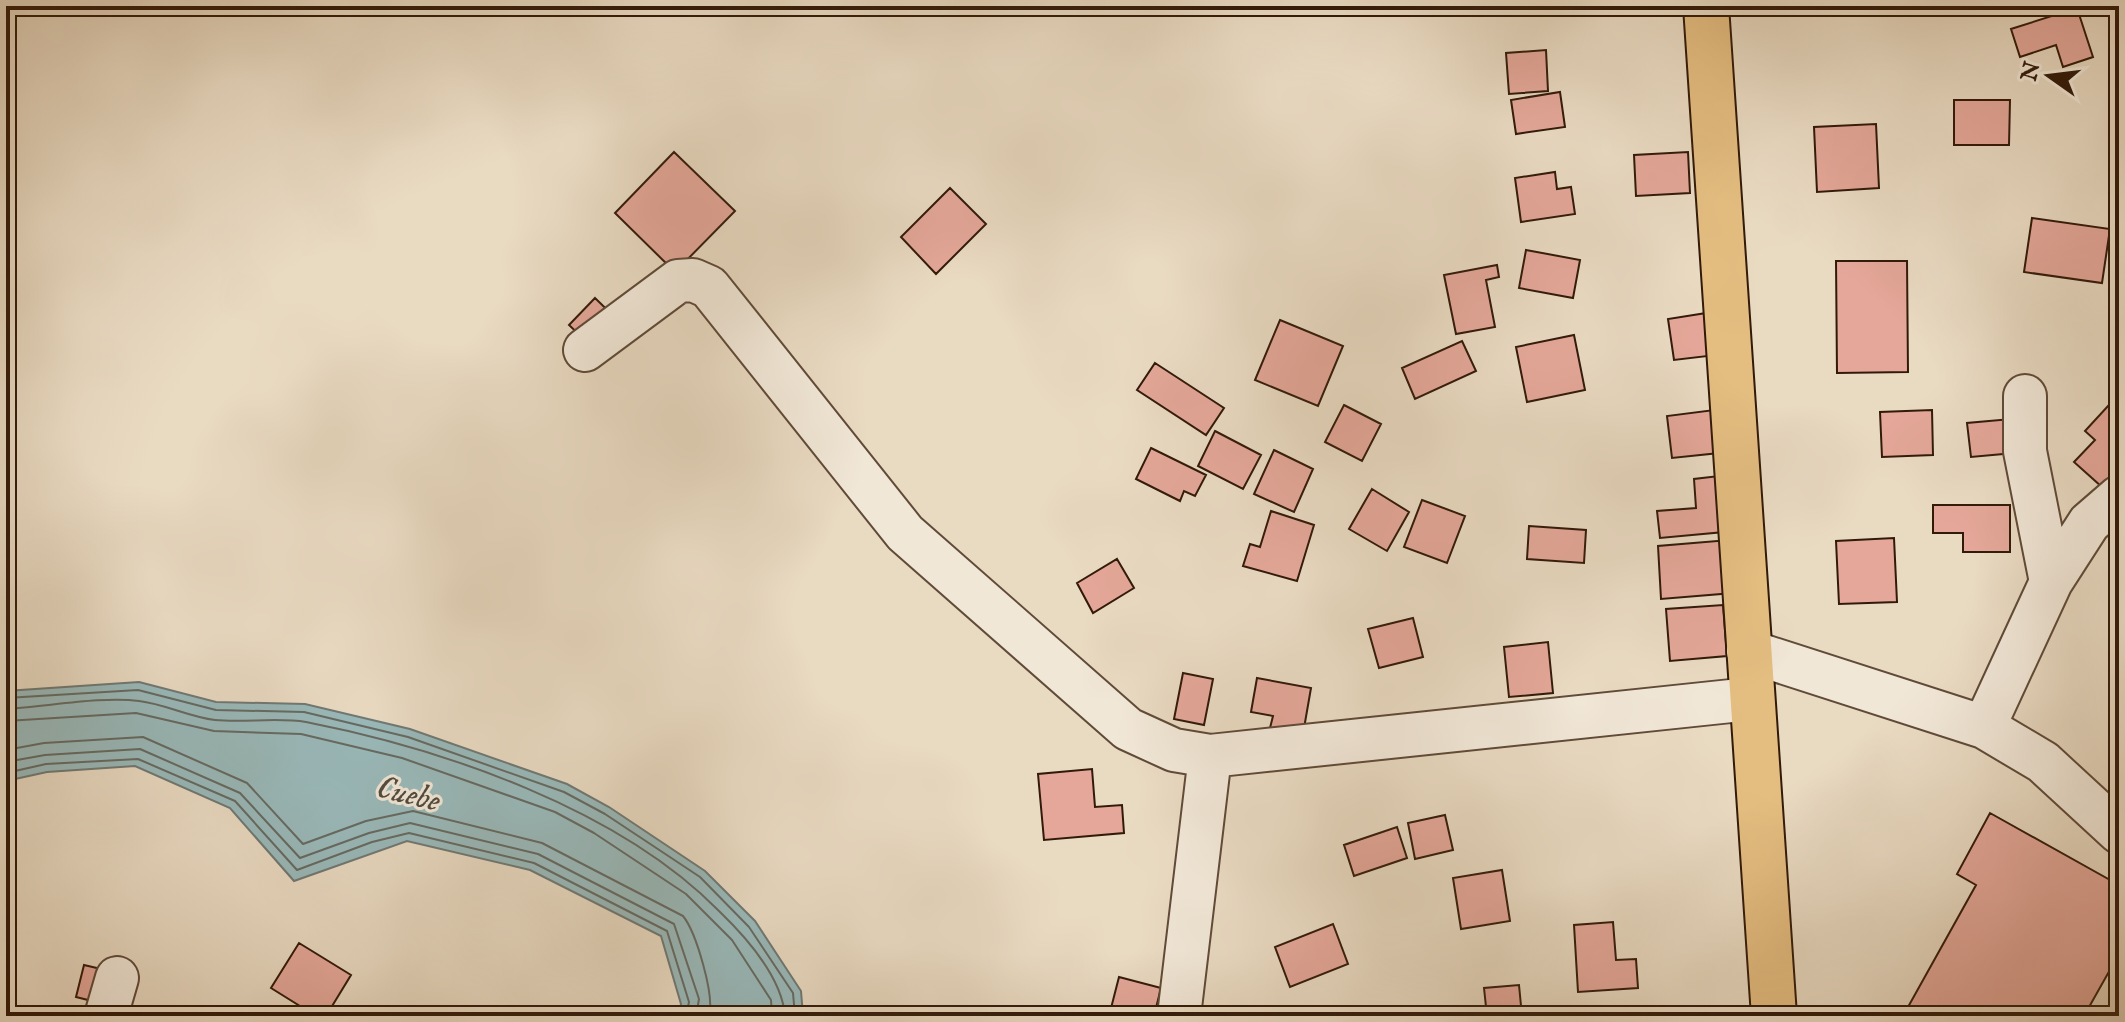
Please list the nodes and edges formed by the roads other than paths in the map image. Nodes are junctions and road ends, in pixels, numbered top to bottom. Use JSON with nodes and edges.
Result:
{"nodes":[{"id":1,"x":1706,"y":6,"type":"edge"},
{"id":2,"x":585,"y":350,"type":"dead end"},
{"id":3,"x":2025,"y":396,"type":"dead end"},
{"id":4,"x":2119,"y":497,"type":"edge"},
{"id":5,"x":2051,"y":582,"type":"junction"},
{"id":6,"x":1748,"y":651,"type":"junction"},
{"id":7,"x":1750,"y":699,"type":"junction"},
{"id":8,"x":1984,"y":727,"type":"junction"},
{"id":9,"x":1210,"y":756,"type":"junction"},
{"id":10,"x":2119,"y":832,"type":"edge"},
{"id":11,"x":1187,"y":1009,"type":"edge"},
{"id":12,"x":1774,"y":1016,"type":"edge"}],
"edges":[{"from":1,"to":6,"type":"main road"},
{"from":2,"to":9,"type":"street"},
{"from":3,"to":5,"type":"street"},
{"from":4,"to":5,"type":"street"},
{"from":5,"to":8,"type":"street"},
{"from":6,"to":7,"type":"main road"},
{"from":6,"to":8,"type":"street"},
{"from":7,"to":9,"type":"street"},
{"from":7,"to":12,"type":"main road"},
{"from":8,"to":10,"type":"street"},
{"from":9,"to":11,"type":"street"}]}
